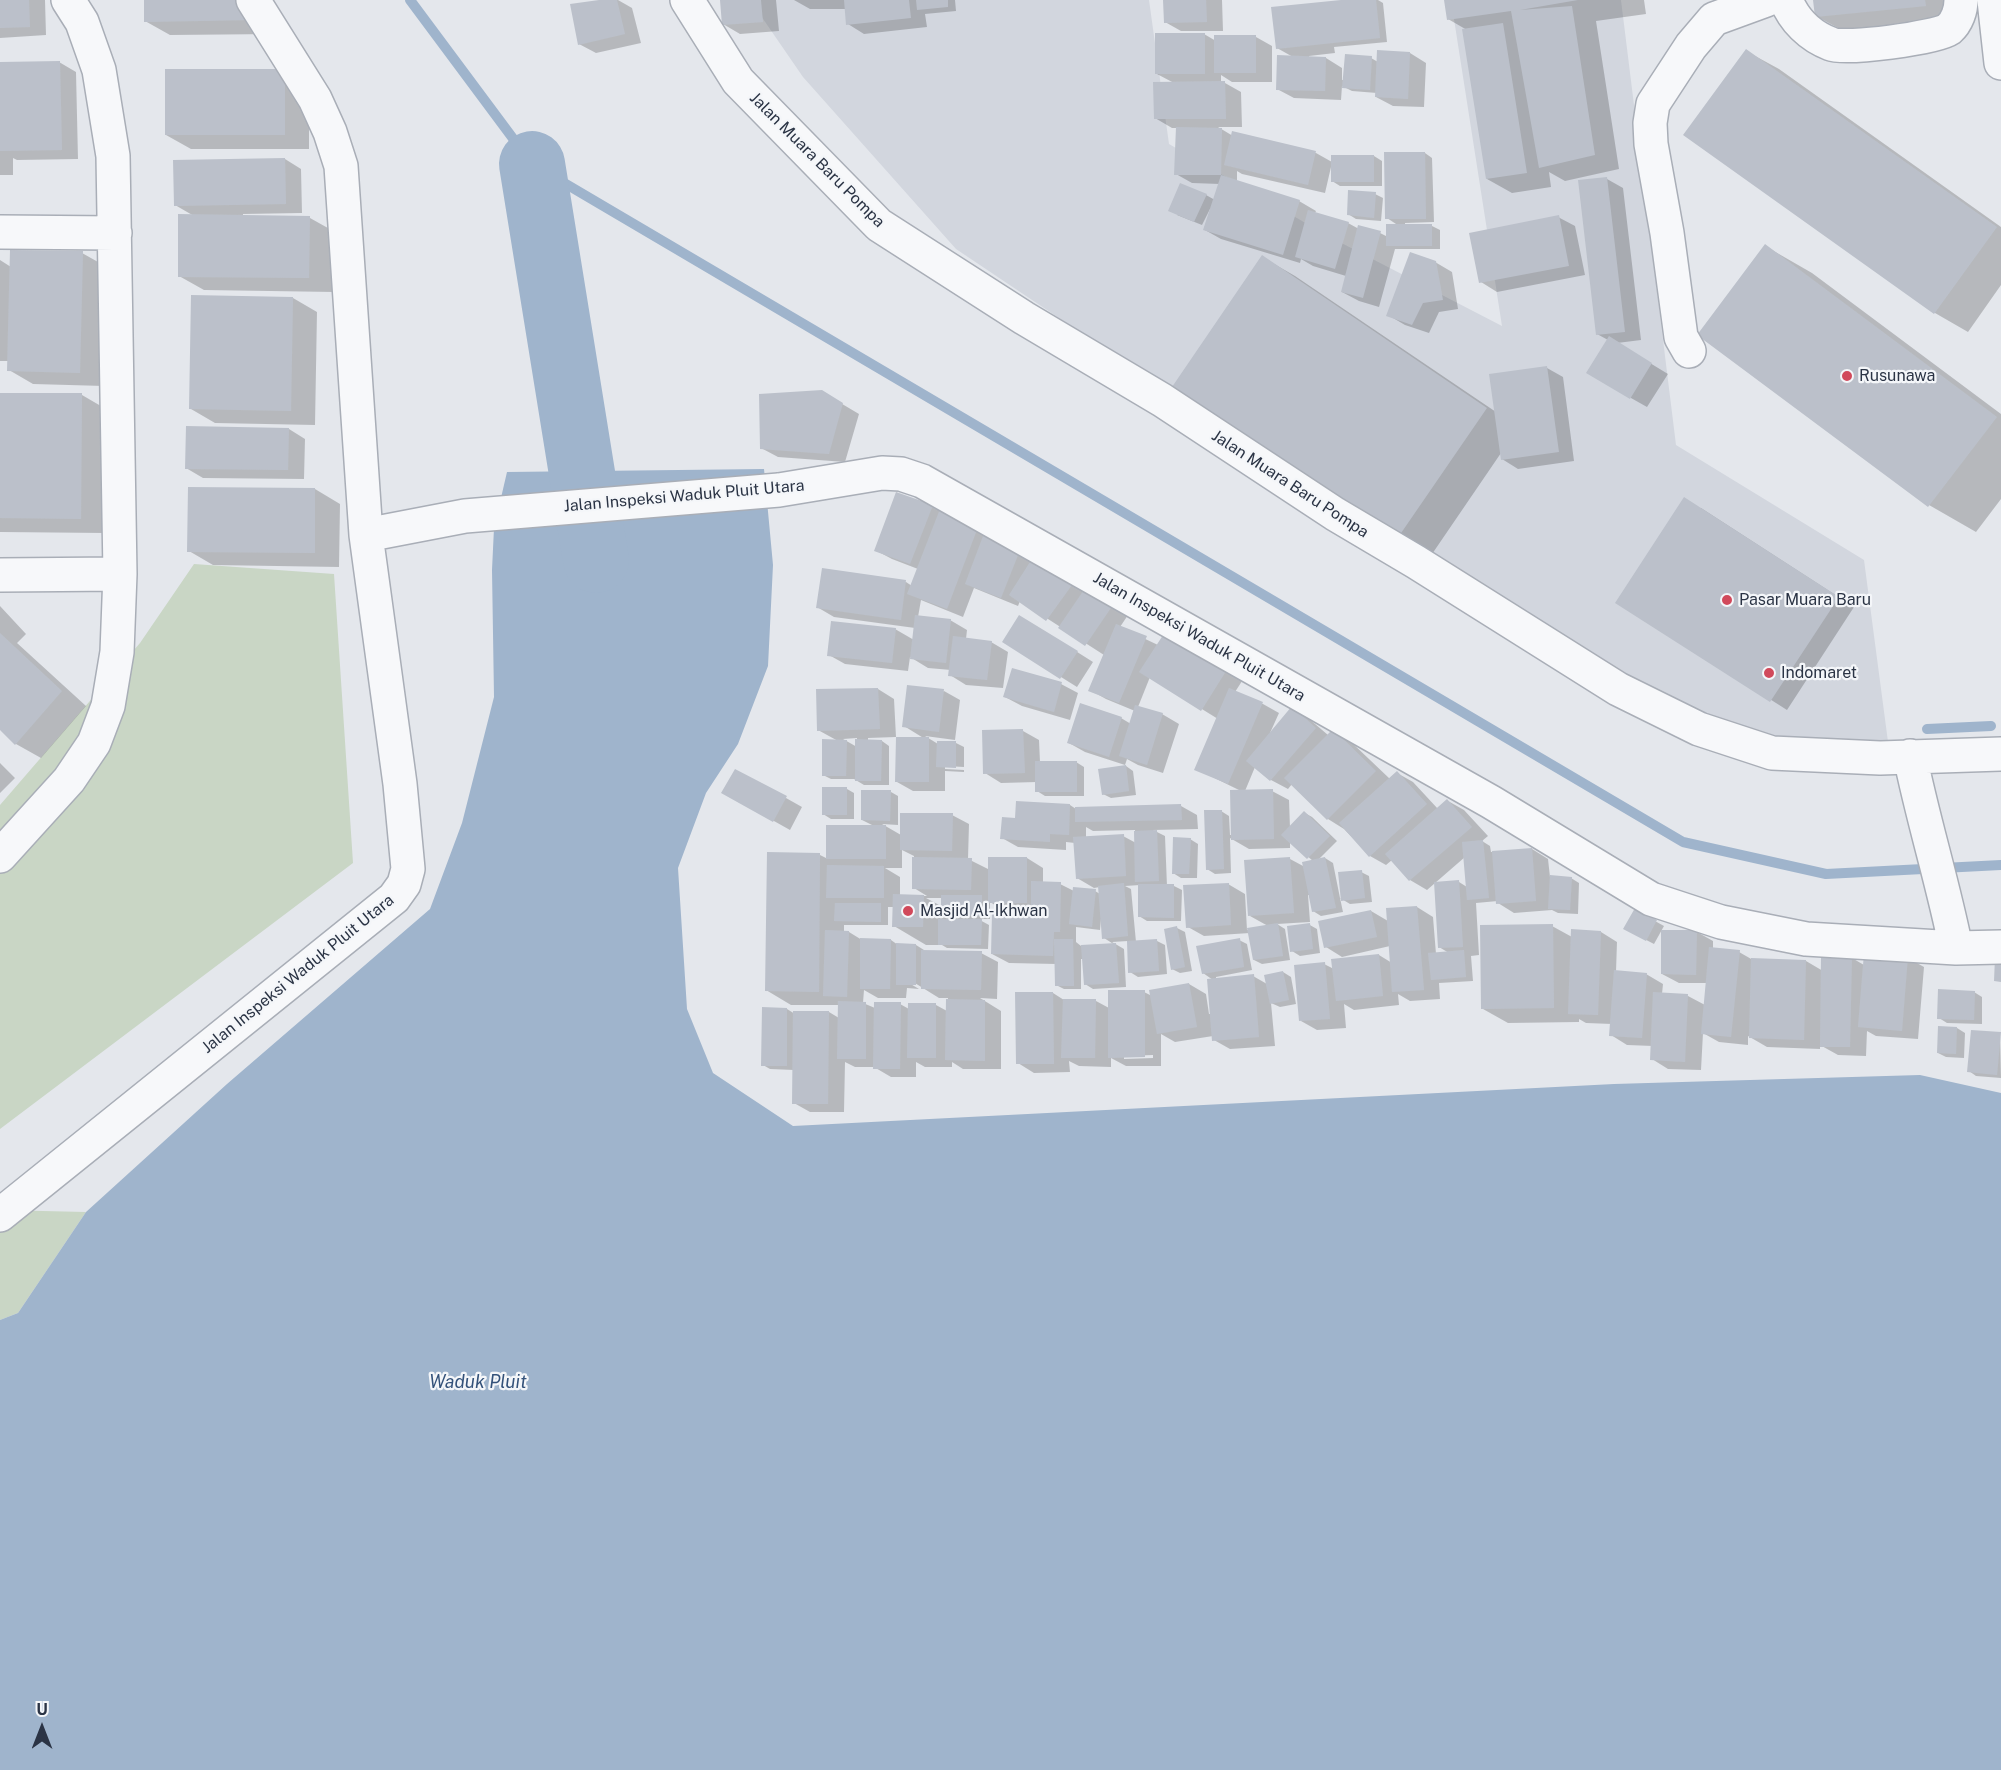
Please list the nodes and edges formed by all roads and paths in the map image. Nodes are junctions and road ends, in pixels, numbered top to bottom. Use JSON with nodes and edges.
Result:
{"nodes":[{"id":1,"x":68,"y":0,"type":"edge"},
{"id":2,"x":254,"y":0,"type":"edge"},
{"id":3,"x":687,"y":0,"type":"edge"},
{"id":4,"x":1766,"y":0,"type":"edge"},
{"id":5,"x":1786,"y":0,"type":"edge"},
{"id":6,"x":1961,"y":0,"type":"edge"},
{"id":7,"x":1994,"y":0,"type":"edge"},
{"id":8,"x":2001,"y":63,"type":"edge"},
{"id":9,"x":0,"y":232,"type":"edge"},
{"id":10,"x":115,"y":233,"type":"junction"},
{"id":11,"x":1689,"y":351,"type":"dead end"},
{"id":12,"x":366,"y":535,"type":"junction"},
{"id":13,"x":120,"y":574,"type":"junction"},
{"id":14,"x":0,"y":575,"type":"edge"},
{"id":15,"x":2001,"y":754,"type":"edge"},
{"id":16,"x":1910,"y":756,"type":"junction"},
{"id":17,"x":0,"y":856,"type":"edge"},
{"id":18,"x":2001,"y":947,"type":"edge"},
{"id":19,"x":1956,"y":948,"type":"junction"},
{"id":20,"x":0,"y":1215,"type":"edge"}],
"edges":[{"from":1,"to":10,"type":"street"},
{"from":2,"to":12,"type":"street","name":"Jalan Inspeksi Waduk Pluit Utara"},
{"from":3,"to":16,"type":"street","name":"Jalan Muara Baru Pompa"},
{"from":4,"to":11,"type":"street"},
{"from":5,"to":6,"type":"street"},
{"from":7,"to":8,"type":"street"},
{"from":9,"to":10,"type":"street"},
{"from":10,"to":13,"type":"street"},
{"from":12,"to":19,"type":"street","name":"Jalan Inspeksi Waduk Pluit Utara"},
{"from":12,"to":20,"type":"street","name":"Jalan Inspeksi Waduk Pluit Utara"},
{"from":13,"to":14,"type":"street"},
{"from":13,"to":17,"type":"street"},
{"from":15,"to":16,"type":"street","name":"Jalan Muara Baru Pompa"},
{"from":16,"to":19,"type":"street"},
{"from":18,"to":19,"type":"street","name":"Jalan Inspeksi Waduk Pluit Utara"}]}
